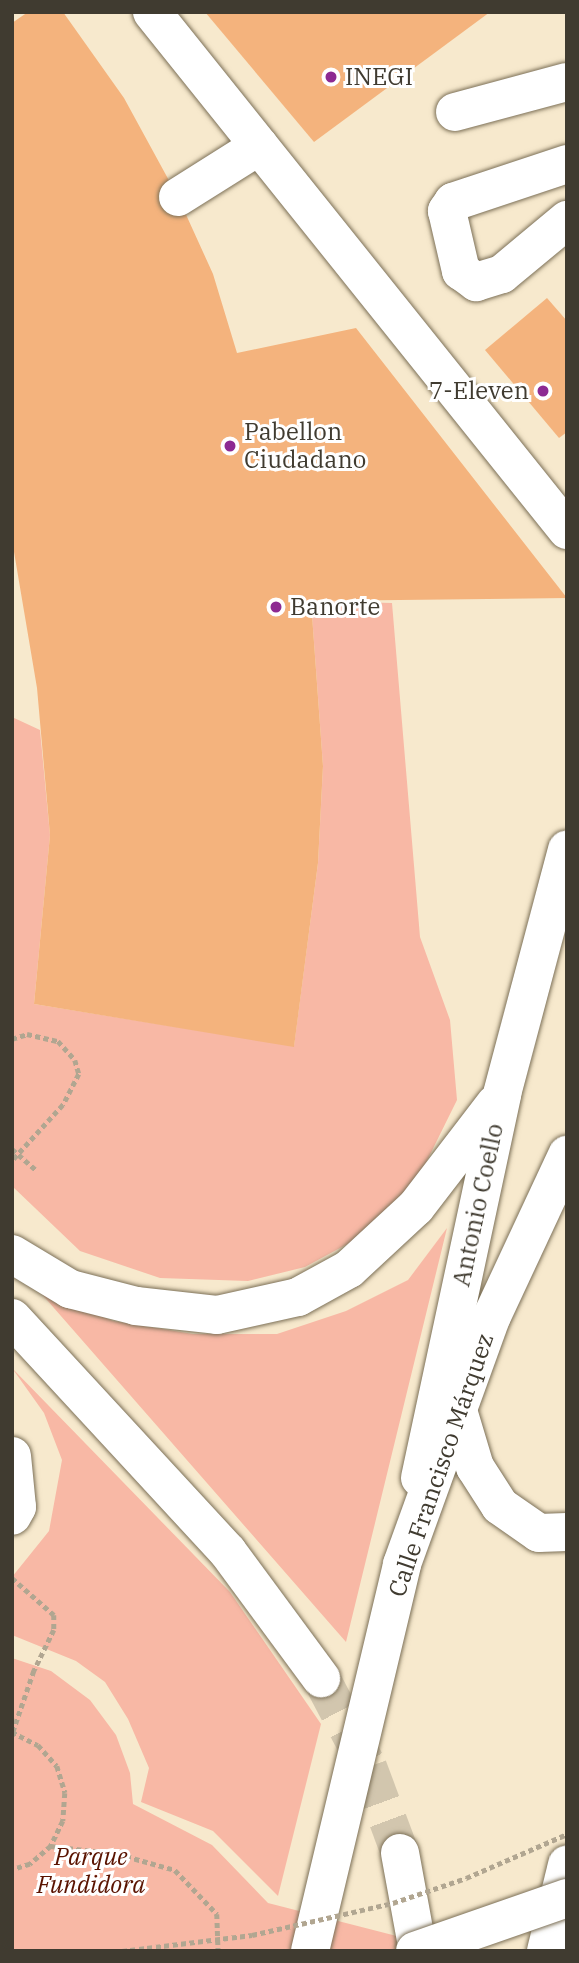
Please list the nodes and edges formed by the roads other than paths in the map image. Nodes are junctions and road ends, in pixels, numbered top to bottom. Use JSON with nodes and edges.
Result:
{"nodes":[{"id":1,"x":152,"y":12,"type":"edge"},
{"id":2,"x":567,"y":82,"type":"edge"},
{"id":3,"x":455,"y":112,"type":"dead end"},
{"id":4,"x":259,"y":146,"type":"junction"},
{"id":5,"x":567,"y":164,"type":"edge"},
{"id":6,"x":178,"y":197,"type":"dead end"},
{"id":7,"x":567,"y":220,"type":"edge"},
{"id":8,"x":567,"y":530,"type":"edge"},
{"id":9,"x":567,"y":850,"type":"edge"},
{"id":10,"x":502,"y":1094,"type":"junction"},
{"id":11,"x":567,"y":1155,"type":"edge"},
{"id":12,"x":12,"y":1254,"type":"edge"},
{"id":13,"x":12,"y":1318,"type":"edge"},
{"id":14,"x":457,"y":1407,"type":"junction"},
{"id":15,"x":12,"y":1456,"type":"edge"},
{"id":16,"x":12,"y":1516,"type":"edge"},
{"id":17,"x":567,"y":1532,"type":"edge"},
{"id":18,"x":402,"y":1564,"type":"junction"},
{"id":19,"x":321,"y":1678,"type":"tunnel mouth"},
{"id":20,"x":400,"y":1853,"type":"tunnel mouth"},
{"id":21,"x":567,"y":1865,"type":"edge"},
{"id":22,"x":567,"y":1898,"type":"edge"},
{"id":23,"x":547,"y":1949,"type":"edge"},
{"id":24,"x":310,"y":1951,"type":"edge"},
{"id":25,"x":417,"y":1951,"type":"edge"}],
"edges":[{"from":1,"to":4,"type":"main road"},
{"from":2,"to":3,"type":"main road"},
{"from":4,"to":6,"type":"main road"},
{"from":4,"to":8,"type":"main road"},
{"from":5,"to":7,"type":"main road"},
{"from":9,"to":10,"type":"main road","name":"Antonio Coello"},
{"from":10,"to":12,"type":"main road"},
{"from":10,"to":18,"type":"main road","name":"Antonio Coello"},
{"from":11,"to":14,"type":"main road","name":"Calle Francisco Márquez"},
{"from":13,"to":19,"type":"main road"},
{"from":14,"to":17,"type":"main road"},
{"from":14,"to":18,"type":"main road","name":"Calle Francisco Márquez"},
{"from":15,"to":16,"type":"main road"},
{"from":18,"to":24,"type":"main road","name":"Calle Francisco Márquez"},
{"from":20,"to":25,"type":"main road"},
{"from":21,"to":23,"type":"main road"},
{"from":22,"to":25,"type":"main road","bridge":true}]}
